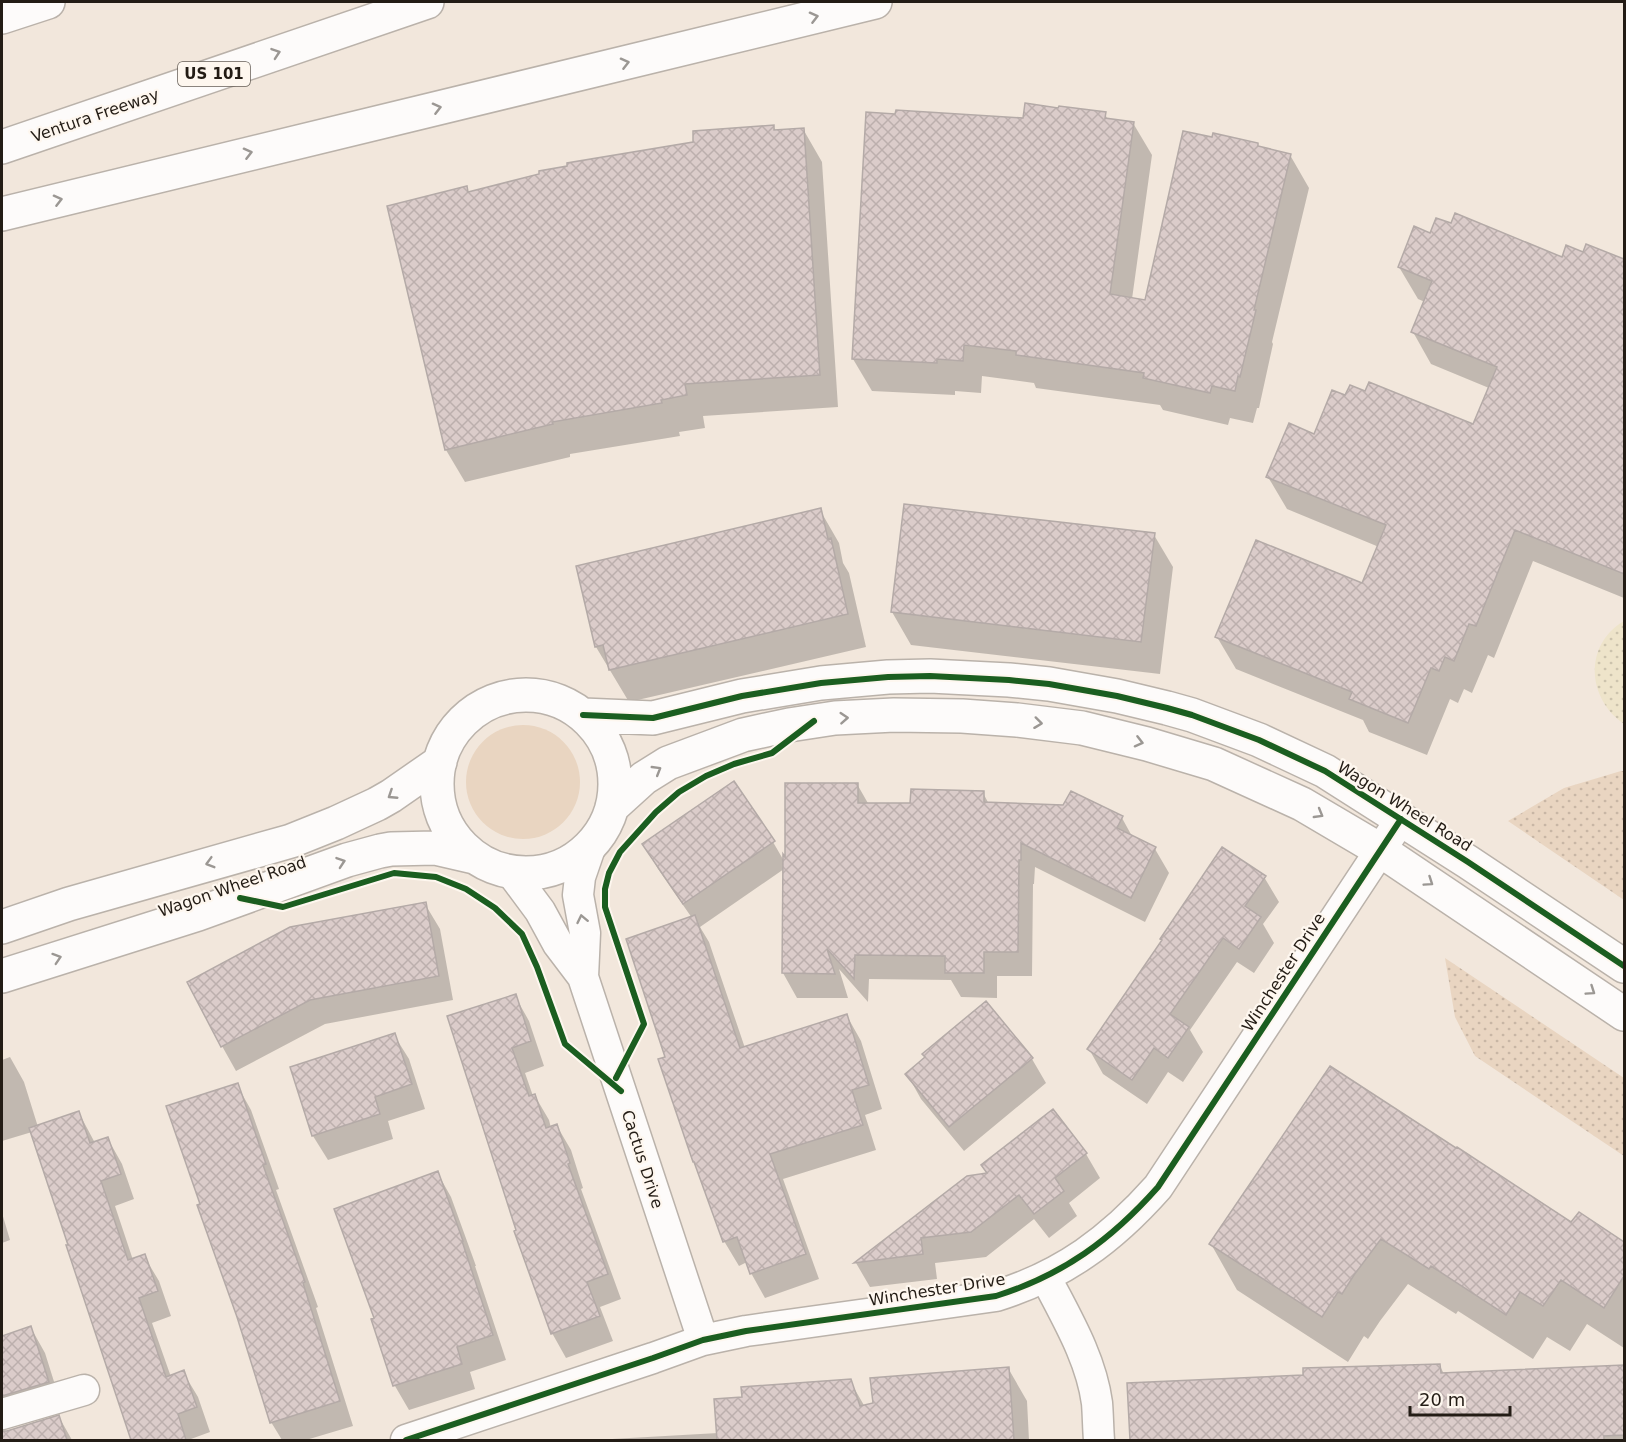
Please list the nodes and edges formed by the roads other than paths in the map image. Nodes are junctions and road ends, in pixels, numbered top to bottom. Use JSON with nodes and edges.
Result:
{"nodes":[{"id":1,"x":48,"y":2,"type":"edge"},
{"id":2,"x":427,"y":2,"type":"edge"},
{"id":3,"x":876,"y":2,"type":"edge"},
{"id":4,"x":2,"y":17,"type":"edge"},
{"id":5,"x":2,"y":147,"type":"edge"},
{"id":6,"x":2,"y":214,"type":"edge"},
{"id":7,"x":583,"y":715,"type":"junction"},
{"id":8,"x":440,"y":762,"type":"junction"},
{"id":9,"x":612,"y":807,"type":"junction"},
{"id":10,"x":1401,"y":819,"type":"junction"},
{"id":11,"x":591,"y":845,"type":"junction"},
{"id":12,"x":1380,"y":850,"type":"junction"},
{"id":13,"x":474,"y":857,"type":"junction"},
{"id":14,"x":511,"y":872,"type":"junction"},
{"id":15,"x":2,"y":927,"type":"edge"},
{"id":16,"x":1624,"y":966,"type":"edge"},
{"id":17,"x":2,"y":976,"type":"edge"},
{"id":18,"x":583,"y":977,"type":"junction"},
{"id":19,"x":1624,"y":1014,"type":"edge"},
{"id":20,"x":1046,"y":1278,"type":"junction"},
{"id":21,"x":703,"y":1340,"type":"junction"},
{"id":22,"x":84,"y":1390,"type":"dead end"},
{"id":23,"x":2,"y":1414,"type":"edge"},
{"id":24,"x":406,"y":1440,"type":"edge"},
{"id":25,"x":1099,"y":1440,"type":"edge"}],
"edges":[{"from":1,"to":4,"type":"main road"},
{"from":5,"to":2,"type":"main road","name":"Ventura Freeway","number":"US 101","one_way":true},
{"from":6,"to":3,"type":"main road","one_way":true},
{"from":7,"to":8,"type":"main road"},
{"from":7,"to":9,"type":"main road"},
{"from":7,"to":10,"type":"main road","name":"Wagon Wheel Road"},
{"from":8,"to":13,"type":"main road"},
{"from":8,"to":15,"type":"main road","name":"Wagon Wheel Road","one_way":true},
{"from":9,"to":11,"type":"main road"},
{"from":9,"to":12,"type":"main road","one_way":true},
{"from":10,"to":12,"type":"street","name":"Winchester Drive"},
{"from":10,"to":16,"type":"main road","name":"Wagon Wheel Road"},
{"from":11,"to":14,"type":"main road"},
{"from":18,"to":11,"type":"street","name":"Cactus Drive","one_way":true},
{"from":12,"to":19,"type":"main road","one_way":true},
{"from":12,"to":20,"type":"street","name":"Winchester Drive"},
{"from":13,"to":14,"type":"main road"},
{"from":17,"to":13,"type":"main road","name":"Wagon Wheel Road","one_way":true},
{"from":14,"to":18,"type":"street","name":"Cactus Drive"},
{"from":18,"to":21,"type":"street","name":"Cactus Drive"},
{"from":20,"to":21,"type":"street","name":"Winchester Drive"},
{"from":20,"to":25,"type":"street"},
{"from":21,"to":24,"type":"street","name":"Winchester Drive"},
{"from":22,"to":23,"type":"street"}]}
